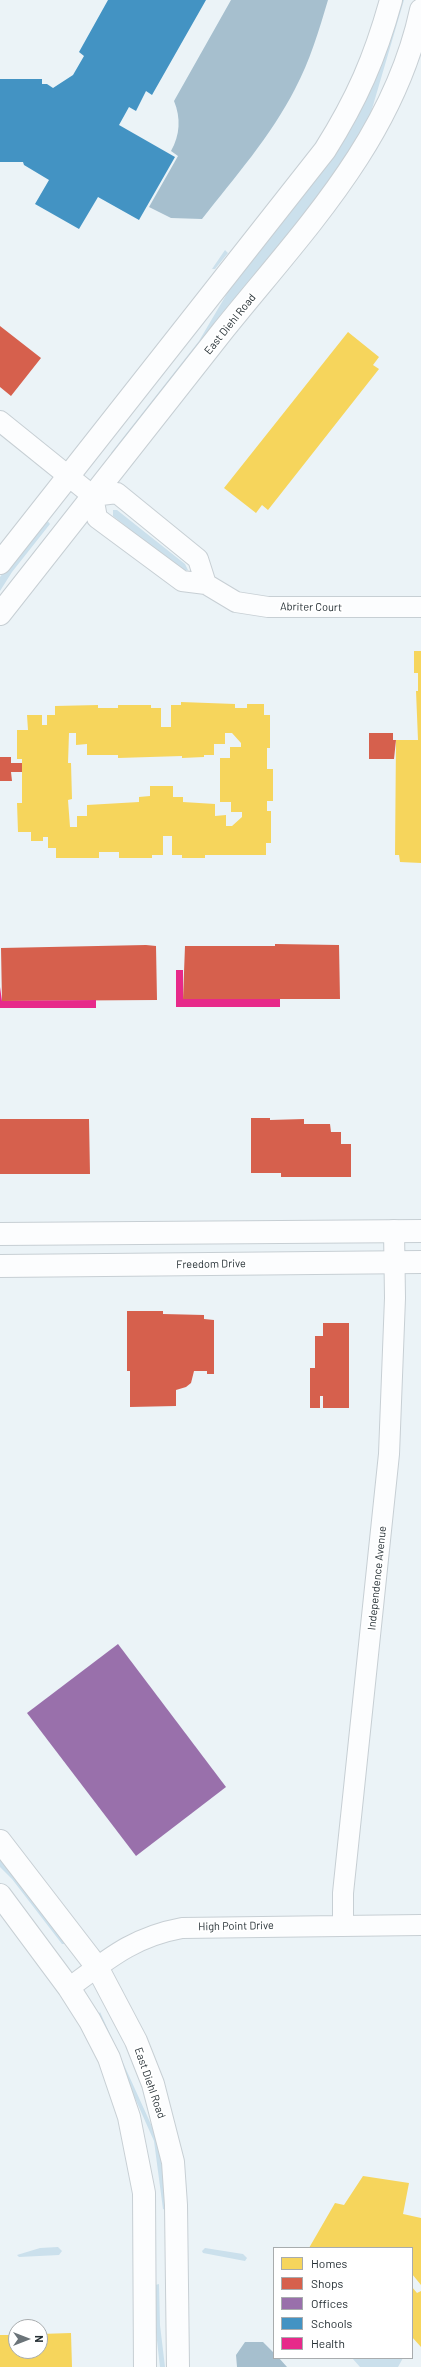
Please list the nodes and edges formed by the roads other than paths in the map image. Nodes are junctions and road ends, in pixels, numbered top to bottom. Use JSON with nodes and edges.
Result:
{"nodes":[{"id":1,"x":391,"y":0,"type":"edge"},
{"id":2,"x":421,"y":10,"type":"edge"},
{"id":3,"x":0,"y":421,"type":"edge"},
{"id":4,"x":69,"y":476,"type":"junction"},
{"id":5,"x":93,"y":496,"type":"junction"},
{"id":6,"x":0,"y":563,"type":"edge"},
{"id":7,"x":206,"y":584,"type":"junction"},
{"id":8,"x":421,"y":607,"type":"edge"},
{"id":9,"x":0,"y":614,"type":"edge"},
{"id":10,"x":394,"y":1230,"type":"junction"},
{"id":11,"x":421,"y":1231,"type":"edge"},
{"id":12,"x":0,"y":1234,"type":"edge"},
{"id":13,"x":394,"y":1261,"type":"junction"},
{"id":14,"x":421,"y":1262,"type":"edge"},
{"id":15,"x":0,"y":1266,"type":"edge"},
{"id":16,"x":0,"y":1840,"type":"edge"},
{"id":17,"x":0,"y":1895,"type":"edge"},
{"id":18,"x":421,"y":1925,"type":"edge"},
{"id":19,"x":343,"y":1926,"type":"junction"},
{"id":20,"x":96,"y":1967,"type":"junction"},
{"id":21,"x":69,"y":1988,"type":"junction"},
{"id":22,"x":145,"y":2367,"type":"edge"},
{"id":23,"x":178,"y":2367,"type":"edge"}],
"edges":[{"from":1,"to":4,"type":"street"},
{"from":2,"to":5,"type":"street","name":"East Diehl Road"},
{"from":3,"to":4,"type":"street"},
{"from":4,"to":5,"type":"street"},
{"from":4,"to":6,"type":"street"},
{"from":5,"to":7,"type":"street","name":"Abriter Court"},
{"from":5,"to":7,"type":"street"},
{"from":5,"to":9,"type":"street","name":"East Diehl Road"},
{"from":7,"to":8,"type":"street","name":"Abriter Court"},
{"from":10,"to":11,"type":"street"},
{"from":10,"to":12,"type":"street"},
{"from":10,"to":13,"type":"street","name":"Independence Avenue"},
{"from":13,"to":14,"type":"street","name":"Freedom Drive"},
{"from":13,"to":15,"type":"street","name":"Freedom Drive"},
{"from":13,"to":19,"type":"street","name":"Independence Avenue"},
{"from":16,"to":20,"type":"street","name":"East Diehl Road"},
{"from":17,"to":21,"type":"street"},
{"from":18,"to":19,"type":"street","name":"High Point Drive"},
{"from":19,"to":20,"type":"street","name":"High Point Drive"},
{"from":20,"to":21,"type":"street","name":"High Point Drive"},
{"from":20,"to":23,"type":"street","name":"East Diehl Road"},
{"from":21,"to":22,"type":"street"}]}
